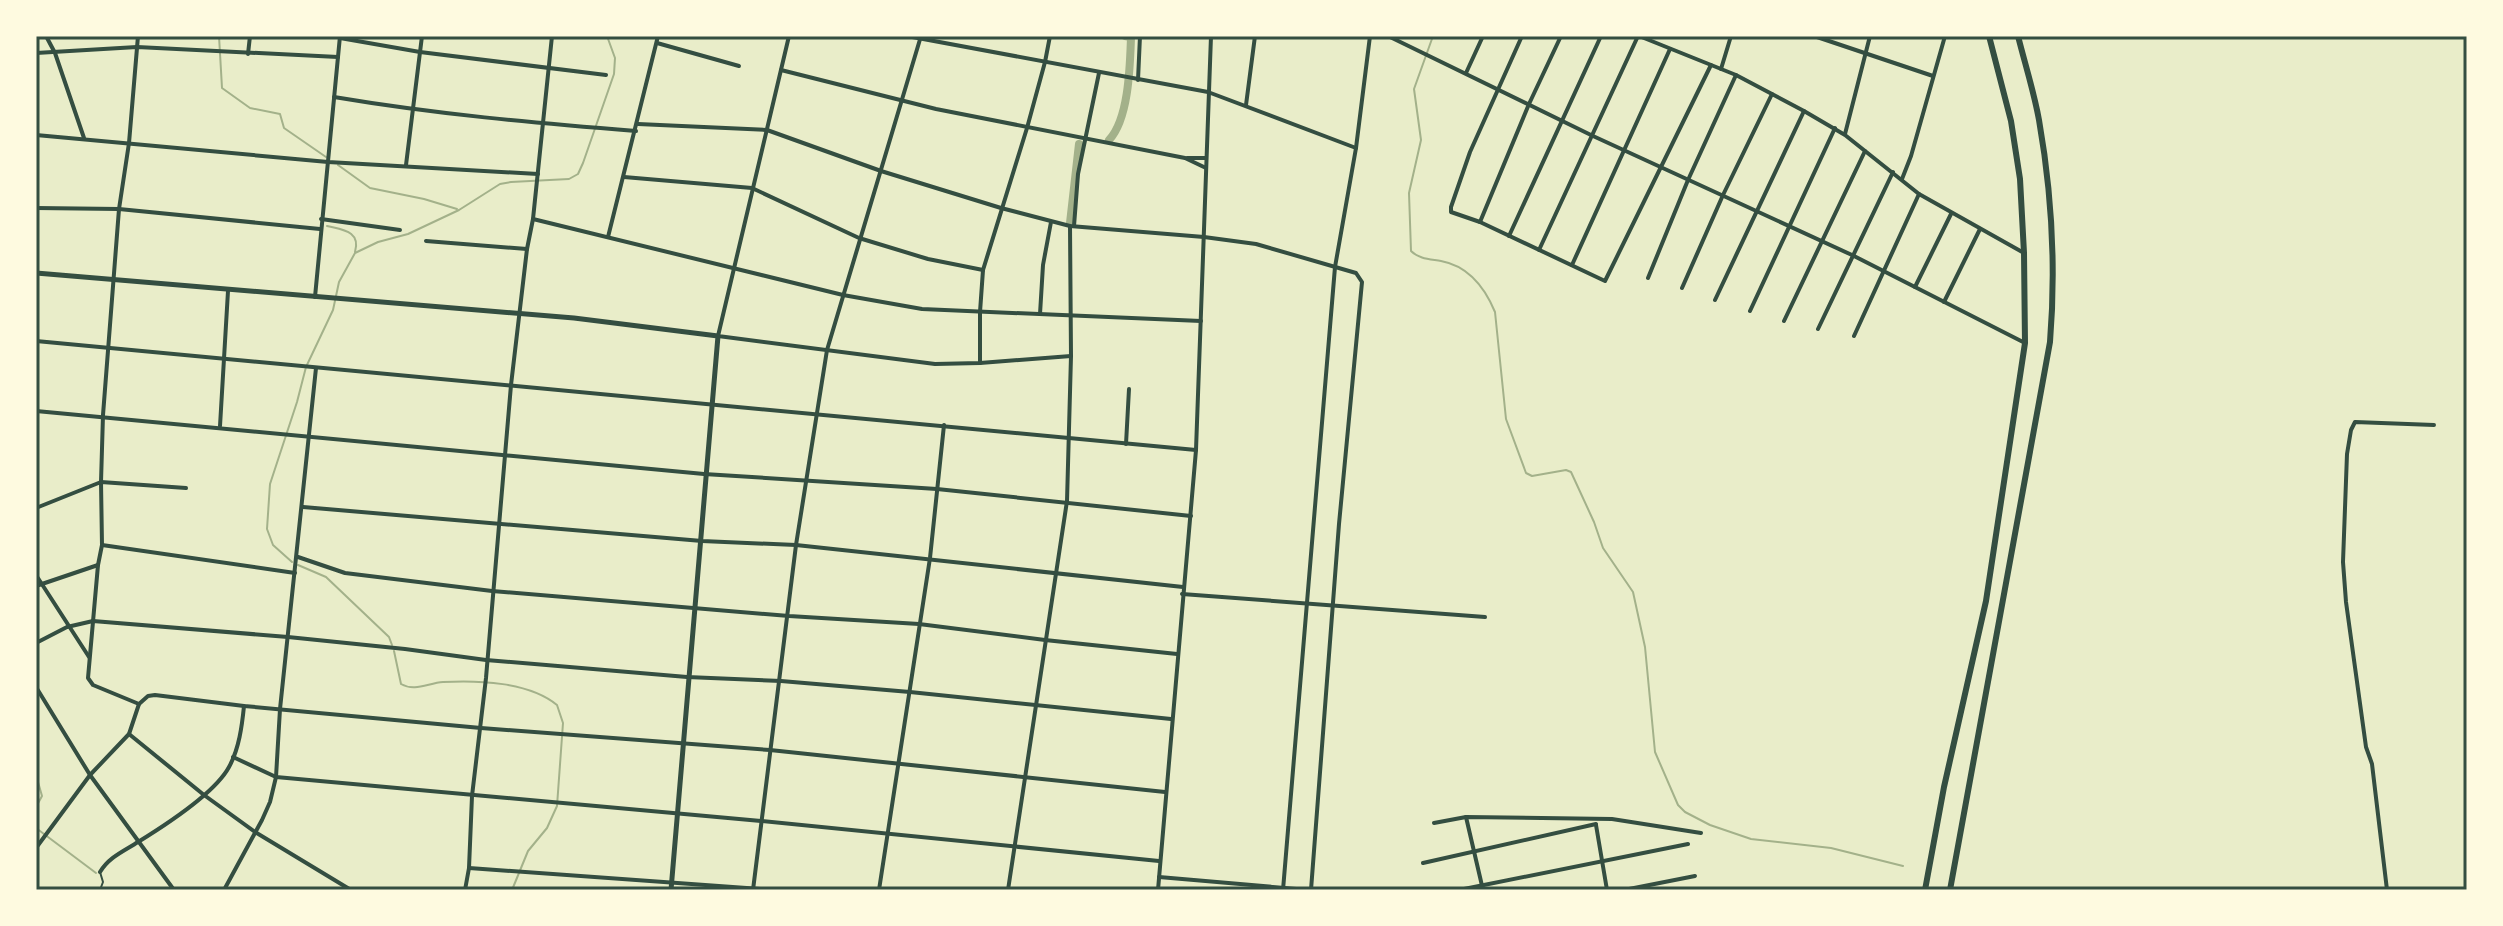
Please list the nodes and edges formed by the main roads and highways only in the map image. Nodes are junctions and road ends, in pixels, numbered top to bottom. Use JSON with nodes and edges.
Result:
{"nodes":[{"id":1,"x":1989,"y":36,"type":"edge"},
{"id":2,"x":2018,"y":36,"type":"edge"},
{"id":3,"x":1925,"y":890,"type":"edge"},
{"id":4,"x":1950,"y":890,"type":"edge"}],
"edges":[{"from":1,"to":3,"type":"highway"},
{"from":2,"to":4,"type":"highway"}]}
